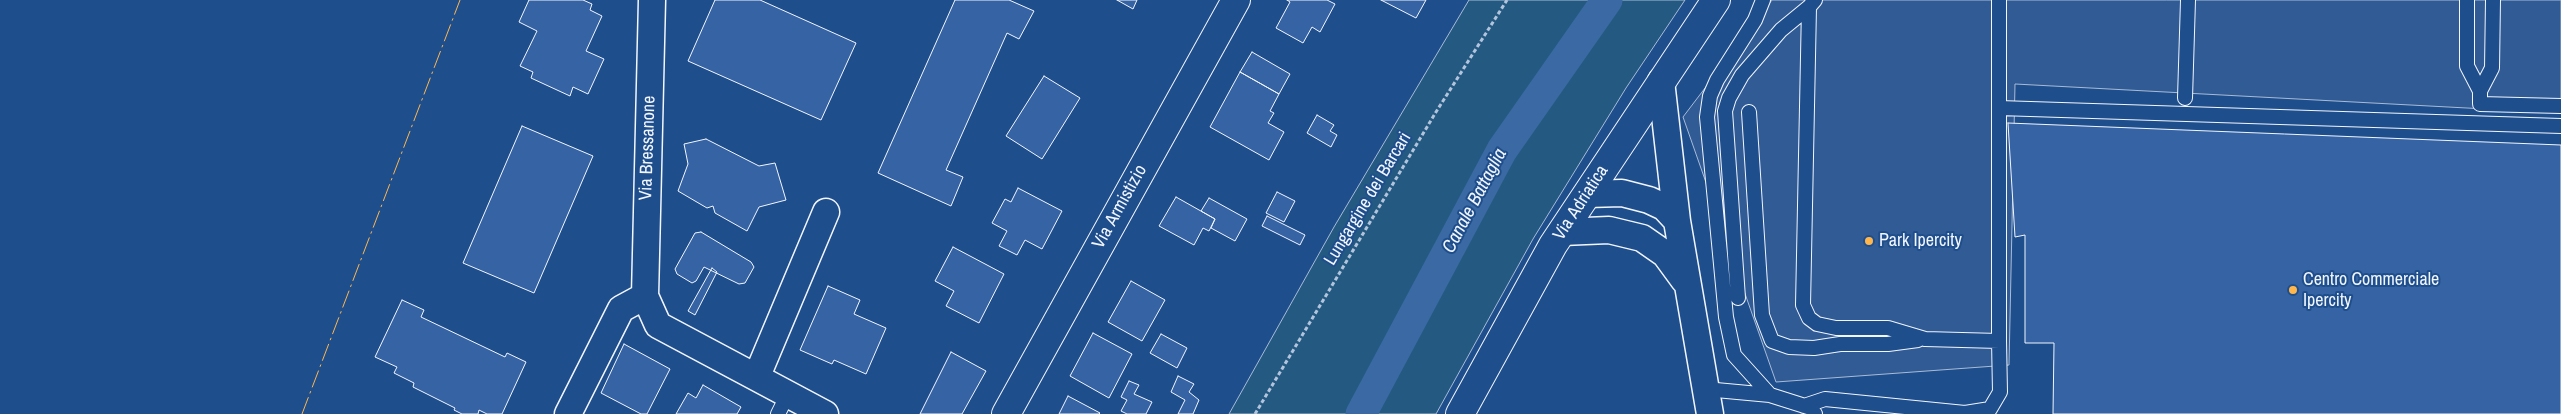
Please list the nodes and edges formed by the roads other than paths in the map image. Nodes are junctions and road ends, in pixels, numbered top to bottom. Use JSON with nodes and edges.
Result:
{"nodes":[{"id":1,"x":652,"y":0,"type":"edge"},
{"id":2,"x":1236,"y":0,"type":"edge"},
{"id":3,"x":1716,"y":0,"type":"edge"},
{"id":4,"x":1763,"y":0,"type":"edge"},
{"id":5,"x":1999,"y":0,"type":"edge"},
{"id":6,"x":2188,"y":0,"type":"edge"},
{"id":7,"x":2467,"y":0,"type":"edge"},
{"id":8,"x":2493,"y":0,"type":"edge"},
{"id":9,"x":1812,"y":4,"type":"edge"},
{"id":10,"x":1660,"y":81,"type":"junction"},
{"id":11,"x":2480,"y":90,"type":"junction"},
{"id":12,"x":2185,"y":98,"type":"dead end"},
{"id":13,"x":2561,"y":106,"type":"edge"},
{"id":14,"x":1999,"y":108,"type":"junction"},
{"id":15,"x":1749,"y":112,"type":"dead end"},
{"id":16,"x":2561,"y":126,"type":"edge"},
{"id":17,"x":1587,"y":194,"type":"junction"},
{"id":18,"x":826,"y":212,"type":"dead end"},
{"id":19,"x":1677,"y":221,"type":"junction"},
{"id":20,"x":1562,"y":232,"type":"junction"},
{"id":21,"x":1686,"y":283,"type":"junction"},
{"id":22,"x":645,"y":296,"type":"junction"},
{"id":23,"x":1738,"y":298,"type":"dead end"},
{"id":24,"x":1925,"y":339,"type":"junction"},
{"id":25,"x":1999,"y":341,"type":"junction"},
{"id":26,"x":757,"y":376,"type":"junction"},
{"id":27,"x":1705,"y":389,"type":"junction"},
{"id":28,"x":1770,"y":395,"type":"junction"},
{"id":29,"x":783,"y":404,"type":"edge"},
{"id":30,"x":1809,"y":410,"type":"edge"},
{"id":31,"x":568,"y":414,"type":"edge"},
{"id":32,"x":825,"y":414,"type":"edge"},
{"id":33,"x":1006,"y":414,"type":"edge"},
{"id":34,"x":1460,"y":414,"type":"edge"},
{"id":35,"x":1710,"y":414,"type":"edge"}],
"edges":[{"from":1,"to":22,"type":"street","name":"Via Bressanone"},
{"from":2,"to":33,"type":"main road","name":"Via Armistizio"},
{"from":3,"to":10,"type":"main road","name":"Via Adriatica"},
{"from":4,"to":28,"type":"lane"},
{"from":5,"to":14,"type":"lane"},
{"from":6,"to":12,"type":"lane"},
{"from":7,"to":11,"type":"lane"},
{"from":8,"to":11,"type":"lane"},
{"from":9,"to":23,"type":"lane"},
{"from":9,"to":24,"type":"lane"},
{"from":10,"to":17,"type":"main road","name":"Via Adriatica"},
{"from":10,"to":19,"type":"street"},
{"from":11,"to":13,"type":"lane"},
{"from":14,"to":16,"type":"lane"},
{"from":14,"to":25,"type":"lane"},
{"from":15,"to":24,"type":"lane"},
{"from":17,"to":19,"type":"street"},
{"from":17,"to":20,"type":"main road","name":"Via Adriatica"},
{"from":18,"to":26,"type":"street"},
{"from":19,"to":21,"type":"street"},
{"from":20,"to":21,"type":"street"},
{"from":20,"to":34,"type":"main road","name":"Via Adriatica"},
{"from":21,"to":27,"type":"street"},
{"from":22,"to":26,"type":"street","name":"Via Bressanone"},
{"from":22,"to":31,"type":"street"},
{"from":24,"to":25,"type":"lane"},
{"from":25,"to":30,"type":"lane"},
{"from":26,"to":29,"type":"street","name":"Via Bressanone"},
{"from":27,"to":28,"type":"lane"},
{"from":27,"to":35,"type":"street"},
{"from":28,"to":30,"type":"lane"},
{"from":29,"to":32,"type":"street","name":"Via Bressanone"}]}
